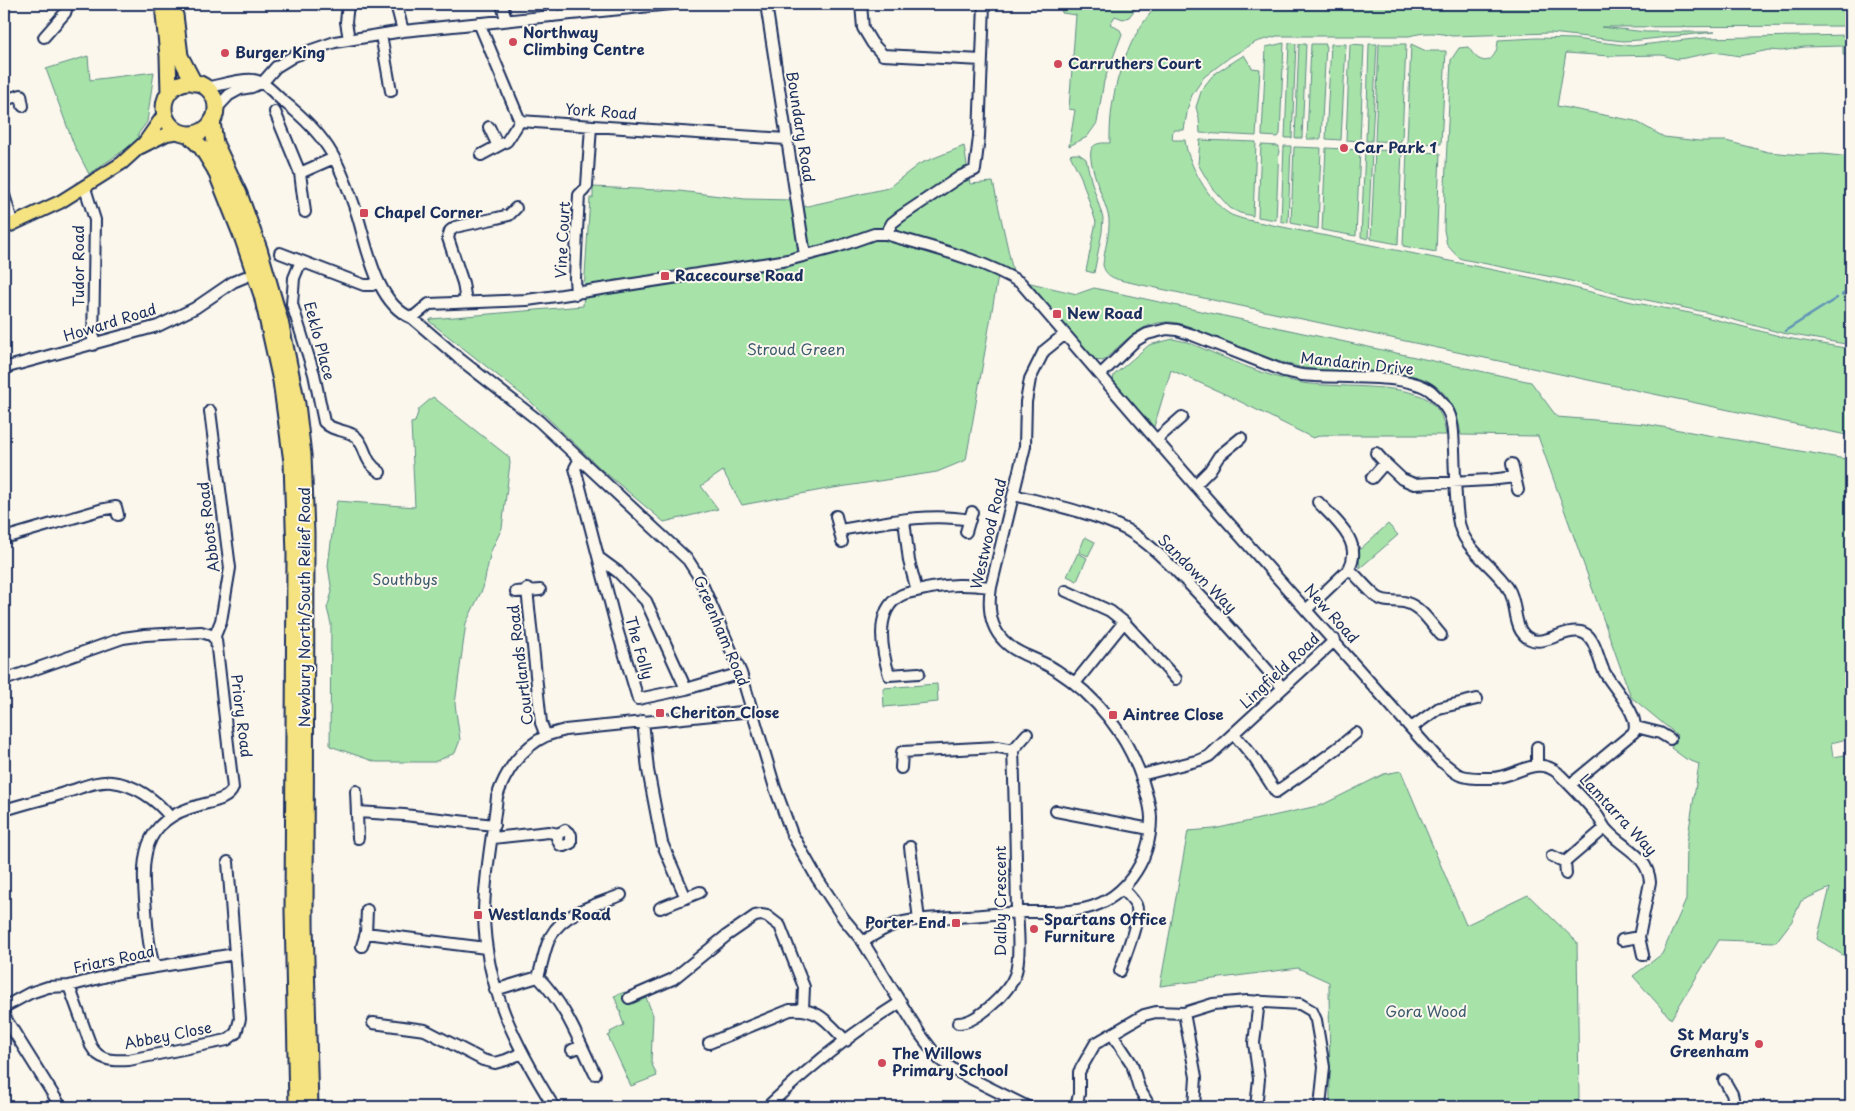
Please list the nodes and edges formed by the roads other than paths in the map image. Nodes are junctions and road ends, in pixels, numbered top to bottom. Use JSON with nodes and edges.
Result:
{"nodes":[{"id":1,"x":68,"y":4,"type":"edge"},
{"id":2,"x":163,"y":4,"type":"edge"},
{"id":3,"x":174,"y":4,"type":"edge"},
{"id":4,"x":348,"y":4,"type":"edge"},
{"id":5,"x":396,"y":4,"type":"edge"},
{"id":6,"x":502,"y":4,"type":"edge"},
{"id":7,"x":551,"y":4,"type":"edge"},
{"id":8,"x":670,"y":4,"type":"edge"},
{"id":9,"x":766,"y":4,"type":"edge"},
{"id":10,"x":861,"y":4,"type":"edge"},
{"id":11,"x":984,"y":4,"type":"edge"},
{"id":12,"x":553,"y":16,"type":"junction"},
{"id":13,"x":506,"y":20,"type":"junction"},
{"id":14,"x":479,"y":23,"type":"junction"},
{"id":15,"x":404,"y":31,"type":"junction"},
{"id":16,"x":381,"y":35,"type":"junction"},
{"id":17,"x":44,"y":37,"type":"dead end"},
{"id":18,"x":349,"y":39,"type":"junction"},
{"id":19,"x":982,"y":60,"type":"junction"},
{"id":20,"x":263,"y":82,"type":"junction"},
{"id":21,"x":199,"y":85,"type":"junction"},
{"id":22,"x":391,"y":91,"type":"dead end"},
{"id":23,"x":169,"y":93,"type":"junction"},
{"id":24,"x":4,"y":100,"type":"edge"},
{"id":25,"x":23,"y":106,"type":"dead end"},
{"id":26,"x":275,"y":112,"type":"dead end"},
{"id":27,"x":165,"y":114,"type":"junction"},
{"id":28,"x":214,"y":115,"type":"junction"},
{"id":29,"x":520,"y":121,"type":"junction"},
{"id":30,"x":590,"y":126,"type":"junction"},
{"id":31,"x":489,"y":127,"type":"dead end"},
{"id":32,"x":184,"y":133,"type":"junction"},
{"id":33,"x":786,"y":139,"type":"junction"},
{"id":34,"x":498,"y":146,"type":"junction"},
{"id":35,"x":141,"y":147,"type":"junction"},
{"id":36,"x":481,"y":155,"type":"dead end"},
{"id":37,"x":334,"y":158,"type":"junction"},
{"id":38,"x":300,"y":173,"type":"junction"},
{"id":39,"x":85,"y":188,"type":"junction"},
{"id":40,"x":4,"y":195,"type":"edge"},
{"id":41,"x":516,"y":208,"type":"dead end"},
{"id":42,"x":305,"y":212,"type":"dead end"},
{"id":43,"x":8,"y":226,"type":"edge"},
{"id":44,"x":886,"y":234,"type":"junction"},
{"id":45,"x":280,"y":253,"type":"dead end"},
{"id":46,"x":805,"y":255,"type":"junction"},
{"id":47,"x":301,"y":261,"type":"junction"},
{"id":48,"x":245,"y":277,"type":"dead end"},
{"id":49,"x":378,"y":281,"type":"junction"},
{"id":50,"x":576,"y":294,"type":"junction"},
{"id":51,"x":466,"y":302,"type":"junction"},
{"id":52,"x":412,"y":318,"type":"junction"},
{"id":53,"x":1065,"y":334,"type":"junction"},
{"id":54,"x":93,"y":345,"type":"junction"},
{"id":55,"x":4,"y":368,"type":"edge"},
{"id":56,"x":1100,"y":374,"type":"junction"},
{"id":57,"x":210,"y":411,"type":"dead end"},
{"id":58,"x":1182,"y":417,"type":"dead end"},
{"id":59,"x":329,"y":426,"type":"junction"},
{"id":60,"x":322,"y":436,"type":"dead end"},
{"id":61,"x":1241,"y":438,"type":"dead end"},
{"id":62,"x":1156,"y":440,"type":"junction"},
{"id":63,"x":1376,"y":453,"type":"dead end"},
{"id":64,"x":580,"y":459,"type":"junction"},
{"id":65,"x":1385,"y":463,"type":"junction"},
{"id":66,"x":1512,"y":464,"type":"dead end"},
{"id":67,"x":380,"y":472,"type":"dead end"},
{"id":68,"x":1515,"y":477,"type":"junction"},
{"id":69,"x":1372,"y":478,"type":"dead end"},
{"id":70,"x":1456,"y":482,"type":"junction"},
{"id":71,"x":1195,"y":485,"type":"junction"},
{"id":72,"x":1518,"y":490,"type":"dead end"},
{"id":73,"x":1014,"y":495,"type":"junction"},
{"id":74,"x":1318,"y":502,"type":"dead end"},
{"id":75,"x":118,"y":515,"type":"dead end"},
{"id":76,"x":836,"y":516,"type":"dead end"},
{"id":77,"x":904,"y":520,"type":"junction"},
{"id":78,"x":839,"y":530,"type":"junction"},
{"id":79,"x":966,"y":532,"type":"dead end"},
{"id":80,"x":4,"y":538,"type":"edge"},
{"id":81,"x":842,"y":542,"type":"dead end"},
{"id":82,"x":599,"y":558,"type":"junction"},
{"id":83,"x":1348,"y":569,"type":"junction"},
{"id":84,"x":991,"y":588,"type":"junction"},
{"id":85,"x":528,"y":590,"type":"junction"},
{"id":86,"x":540,"y":590,"type":"dead end"},
{"id":87,"x":1066,"y":591,"type":"dead end"},
{"id":88,"x":516,"y":592,"type":"dead end"},
{"id":89,"x":917,"y":592,"type":"junction"},
{"id":90,"x":1307,"y":609,"type":"junction"},
{"id":91,"x":1124,"y":622,"type":"junction"},
{"id":92,"x":1441,"y":635,"type":"dead end"},
{"id":93,"x":214,"y":638,"type":"junction"},
{"id":94,"x":1335,"y":640,"type":"junction"},
{"id":95,"x":741,"y":673,"type":"junction"},
{"id":96,"x":919,"y":673,"type":"dead end"},
{"id":97,"x":1176,"y":679,"type":"dead end"},
{"id":98,"x":4,"y":680,"type":"edge"},
{"id":99,"x":1075,"y":683,"type":"junction"},
{"id":100,"x":1282,"y":688,"type":"junction"},
{"id":101,"x":686,"y":689,"type":"junction"},
{"id":102,"x":1477,"y":699,"type":"dead end"},
{"id":103,"x":752,"y":711,"type":"junction"},
{"id":104,"x":643,"y":721,"type":"junction"},
{"id":105,"x":1636,"y":727,"type":"junction"},
{"id":106,"x":1411,"y":728,"type":"junction"},
{"id":107,"x":1356,"y":733,"type":"dead end"},
{"id":108,"x":1027,"y":734,"type":"dead end"},
{"id":109,"x":1234,"y":734,"type":"junction"},
{"id":110,"x":546,"y":736,"type":"junction"},
{"id":111,"x":1670,"y":739,"type":"dead end"},
{"id":112,"x":1537,"y":747,"type":"dead end"},
{"id":113,"x":1013,"y":750,"type":"junction"},
{"id":114,"x":1537,"y":765,"type":"junction"},
{"id":115,"x":901,"y":768,"type":"dead end"},
{"id":116,"x":1140,"y":775,"type":"junction"},
{"id":117,"x":1570,"y":785,"type":"junction"},
{"id":118,"x":356,"y":791,"type":"dead end"},
{"id":119,"x":11,"y":808,"type":"dead end"},
{"id":120,"x":1056,"y":811,"type":"dead end"},
{"id":121,"x":358,"y":812,"type":"junction"},
{"id":122,"x":170,"y":817,"type":"junction"},
{"id":123,"x":494,"y":826,"type":"junction"},
{"id":124,"x":1605,"y":828,"type":"junction"},
{"id":125,"x":1150,"y":829,"type":"junction"},
{"id":126,"x":558,"y":834,"type":"dead end"},
{"id":127,"x":358,"y":838,"type":"dead end"},
{"id":128,"x":493,"y":838,"type":"junction"},
{"id":129,"x":910,"y":847,"type":"dead end"},
{"id":130,"x":1552,"y":856,"type":"dead end"},
{"id":131,"x":228,"y":862,"type":"dead end"},
{"id":132,"x":1566,"y":862,"type":"junction"},
{"id":133,"x":1566,"y":874,"type":"dead end"},
{"id":134,"x":1123,"y":889,"type":"junction"},
{"id":135,"x":700,"y":892,"type":"dead end"},
{"id":136,"x":621,"y":895,"type":"dead end"},
{"id":137,"x":686,"y":898,"type":"junction"},
{"id":138,"x":660,"y":908,"type":"dead end"},
{"id":139,"x":367,"y":910,"type":"dead end"},
{"id":140,"x":1017,"y":913,"type":"junction"},
{"id":141,"x":919,"y":920,"type":"junction"},
{"id":142,"x":366,"y":933,"type":"junction"},
{"id":143,"x":1638,"y":937,"type":"junction"},
{"id":144,"x":1622,"y":940,"type":"dead end"},
{"id":145,"x":863,"y":942,"type":"junction"},
{"id":146,"x":362,"y":946,"type":"dead end"},
{"id":147,"x":486,"y":948,"type":"junction"},
{"id":148,"x":235,"y":954,"type":"junction"},
{"id":149,"x":1643,"y":955,"type":"dead end"},
{"id":150,"x":1113,"y":956,"type":"dead end"},
{"id":151,"x":1124,"y":959,"type":"junction"},
{"id":152,"x":154,"y":967,"type":"junction"},
{"id":153,"x":1120,"y":971,"type":"dead end"},
{"id":154,"x":538,"y":977,"type":"junction"},
{"id":155,"x":70,"y":986,"type":"junction"},
{"id":156,"x":495,"y":990,"type":"junction"},
{"id":157,"x":629,"y":998,"type":"dead end"},
{"id":158,"x":901,"y":1002,"type":"junction"},
{"id":159,"x":1258,"y":1002,"type":"junction"},
{"id":160,"x":4,"y":1007,"type":"edge"},
{"id":161,"x":803,"y":1009,"type":"junction"},
{"id":162,"x":1184,"y":1013,"type":"junction"},
{"id":163,"x":4,"y":1016,"type":"edge"},
{"id":164,"x":373,"y":1023,"type":"dead end"},
{"id":165,"x":958,"y":1023,"type":"dead end"},
{"id":166,"x":1112,"y":1034,"type":"junction"},
{"id":167,"x":846,"y":1041,"type":"junction"},
{"id":168,"x":709,"y":1043,"type":"dead end"},
{"id":169,"x":522,"y":1053,"type":"junction"},
{"id":170,"x":595,"y":1074,"type":"dead end"},
{"id":171,"x":1724,"y":1080,"type":"dead end"},
{"id":172,"x":61,"y":1107,"type":"edge"},
{"id":173,"x":297,"y":1107,"type":"edge"},
{"id":174,"x":310,"y":1107,"type":"edge"},
{"id":175,"x":554,"y":1107,"type":"edge"},
{"id":176,"x":767,"y":1107,"type":"edge"},
{"id":177,"x":1026,"y":1107,"type":"edge"},
{"id":178,"x":1076,"y":1107,"type":"edge"},
{"id":179,"x":1150,"y":1107,"type":"edge"},
{"id":180,"x":1194,"y":1107,"type":"edge"},
{"id":181,"x":1256,"y":1107,"type":"edge"},
{"id":182,"x":1320,"y":1107,"type":"edge"},
{"id":183,"x":1735,"y":1107,"type":"edge"}],
"edges":[{"from":1,"to":17,"type":"street"},
{"from":2,"to":23,"type":"highway"},
{"from":3,"to":21,"type":"highway"},
{"from":4,"to":18,"type":"street"},
{"from":5,"to":15,"type":"street"},
{"from":6,"to":13,"type":"street"},
{"from":7,"to":12,"type":"street"},
{"from":8,"to":12,"type":"street"},
{"from":9,"to":33,"type":"street","name":"Boundary Road"},
{"from":10,"to":19,"type":"street"},
{"from":11,"to":19,"type":"street"},
{"from":12,"to":13,"type":"street"},
{"from":13,"to":14,"type":"street"},
{"from":14,"to":15,"type":"street"},
{"from":14,"to":29,"type":"street"},
{"from":15,"to":16,"type":"street"},
{"from":16,"to":18,"type":"street"},
{"from":16,"to":22,"type":"street"},
{"from":18,"to":20,"type":"street"},
{"from":19,"to":44,"type":"street"},
{"from":20,"to":21,"type":"street"},
{"from":20,"to":28,"type":"street"},
{"from":20,"to":37,"type":"street","name":"Greenham Road"},
{"from":21,"to":23,"type":"highway"},
{"from":21,"to":28,"type":"highway"},
{"from":23,"to":27,"type":"highway"},
{"from":24,"to":25,"type":"street"},
{"from":26,"to":38,"type":"street"},
{"from":27,"to":32,"type":"highway"},
{"from":27,"to":35,"type":"main road"},
{"from":28,"to":32,"type":"highway"},
{"from":28,"to":174,"type":"highway","name":"Newbury North/South Relief Road"},
{"from":29,"to":30,"type":"street","name":"York Road"},
{"from":29,"to":34,"type":"street"},
{"from":30,"to":33,"type":"street","name":"York Road"},
{"from":30,"to":50,"type":"street","name":"Vine Court"},
{"from":31,"to":34,"type":"street"},
{"from":32,"to":35,"type":"main road"},
{"from":32,"to":173,"type":"highway","name":"Newbury North/South Relief Road"},
{"from":33,"to":46,"type":"street","name":"Boundary Road"},
{"from":34,"to":36,"type":"street"},
{"from":35,"to":39,"type":"main road"},
{"from":37,"to":38,"type":"street"},
{"from":37,"to":49,"type":"street","name":"Greenham Road"},
{"from":38,"to":42,"type":"street"},
{"from":39,"to":43,"type":"main road"},
{"from":39,"to":54,"type":"street","name":"Tudor Road"},
{"from":40,"to":43,"type":"street"},
{"from":41,"to":51,"type":"street"},
{"from":44,"to":46,"type":"street"},
{"from":44,"to":53,"type":"street","name":"New Road"},
{"from":45,"to":47,"type":"street"},
{"from":46,"to":50,"type":"street"},
{"from":47,"to":49,"type":"street"},
{"from":47,"to":59,"type":"street","name":"Eeklo Place"},
{"from":48,"to":54,"type":"street","name":"Howard Road"},
{"from":49,"to":52,"type":"street","name":"Greenham Road"},
{"from":50,"to":51,"type":"street"},
{"from":51,"to":52,"type":"street"},
{"from":52,"to":64,"type":"street","name":"Greenham Road"},
{"from":53,"to":56,"type":"street","name":"New Road"},
{"from":53,"to":73,"type":"street","name":"Westwood Road"},
{"from":54,"to":55,"type":"street","name":"Howard Road"},
{"from":56,"to":62,"type":"street","name":"New Road"},
{"from":56,"to":70,"type":"street","name":"Mandarin Drive"},
{"from":57,"to":93,"type":"street","name":"Abbots Road"},
{"from":58,"to":62,"type":"street"},
{"from":59,"to":60,"type":"street"},
{"from":59,"to":67,"type":"street"},
{"from":61,"to":71,"type":"street"},
{"from":62,"to":71,"type":"street","name":"New Road"},
{"from":63,"to":65,"type":"street"},
{"from":64,"to":82,"type":"street","name":"The Folly"},
{"from":64,"to":95,"type":"street","name":"Greenham Road"},
{"from":65,"to":69,"type":"street"},
{"from":65,"to":70,"type":"street"},
{"from":66,"to":68,"type":"street"},
{"from":68,"to":70,"type":"street"},
{"from":68,"to":72,"type":"street"},
{"from":70,"to":105,"type":"street","name":"Mandarin Drive"},
{"from":71,"to":90,"type":"street","name":"New Road"},
{"from":73,"to":84,"type":"street","name":"Westwood Road"},
{"from":73,"to":100,"type":"street","name":"Sandown Way"},
{"from":74,"to":83,"type":"street"},
{"from":75,"to":80,"type":"street"},
{"from":76,"to":78,"type":"street"},
{"from":77,"to":78,"type":"street"},
{"from":77,"to":79,"type":"street"},
{"from":77,"to":89,"type":"street"},
{"from":78,"to":81,"type":"street"},
{"from":82,"to":101,"type":"street","name":"The Folly"},
{"from":82,"to":101,"type":"street","name":"The Folly"},
{"from":83,"to":90,"type":"street"},
{"from":83,"to":92,"type":"street"},
{"from":84,"to":89,"type":"street"},
{"from":84,"to":99,"type":"street","name":"Westwood Road"},
{"from":85,"to":86,"type":"street","name":"Courtlands Road"},
{"from":85,"to":88,"type":"street","name":"Courtlands Road"},
{"from":85,"to":110,"type":"street","name":"Courtlands Road"},
{"from":87,"to":91,"type":"street"},
{"from":89,"to":96,"type":"street"},
{"from":90,"to":94,"type":"street","name":"New Road"},
{"from":91,"to":97,"type":"street"},
{"from":91,"to":99,"type":"street"},
{"from":93,"to":98,"type":"street"},
{"from":93,"to":122,"type":"street","name":"Priory Road"},
{"from":94,"to":100,"type":"street","name":"Lingfield Road"},
{"from":94,"to":106,"type":"street","name":"New Road"},
{"from":95,"to":101,"type":"street","name":"The Folly"},
{"from":95,"to":103,"type":"street","name":"Greenham Road"},
{"from":99,"to":116,"type":"street","name":"Westwood Road"},
{"from":100,"to":109,"type":"street","name":"Lingfield Road"},
{"from":102,"to":106,"type":"street"},
{"from":103,"to":104,"type":"street"},
{"from":103,"to":145,"type":"street","name":"Greenham Road"},
{"from":104,"to":110,"type":"street"},
{"from":104,"to":137,"type":"street"},
{"from":105,"to":111,"type":"street"},
{"from":105,"to":117,"type":"street"},
{"from":106,"to":114,"type":"street","name":"New Road"},
{"from":107,"to":109,"type":"street"},
{"from":108,"to":113,"type":"street"},
{"from":109,"to":116,"type":"street","name":"Lingfield Road"},
{"from":110,"to":123,"type":"street"},
{"from":112,"to":114,"type":"street"},
{"from":113,"to":115,"type":"street"},
{"from":113,"to":140,"type":"street","name":"Dalby Crescent"},
{"from":114,"to":117,"type":"street","name":"Lamtarra Way"},
{"from":116,"to":125,"type":"street","name":"Westwood Road"},
{"from":117,"to":124,"type":"street","name":"Lamtarra Way"},
{"from":118,"to":121,"type":"street"},
{"from":119,"to":122,"type":"street"},
{"from":120,"to":125,"type":"street"},
{"from":121,"to":123,"type":"street"},
{"from":121,"to":127,"type":"street"},
{"from":122,"to":152,"type":"street","name":"Priory Road"},
{"from":123,"to":128,"type":"street"},
{"from":124,"to":132,"type":"street"},
{"from":124,"to":143,"type":"street","name":"Lamtarra Way"},
{"from":125,"to":134,"type":"street","name":"Westwood Road"},
{"from":126,"to":128,"type":"street"},
{"from":128,"to":147,"type":"street"},
{"from":129,"to":141,"type":"street"},
{"from":130,"to":132,"type":"street"},
{"from":131,"to":148,"type":"street","name":"Abbey Close"},
{"from":132,"to":133,"type":"street"},
{"from":134,"to":140,"type":"street","name":"Westwood Road"},
{"from":134,"to":151,"type":"street"},
{"from":135,"to":137,"type":"street"},
{"from":136,"to":154,"type":"street"},
{"from":137,"to":138,"type":"street"},
{"from":139,"to":142,"type":"street"},
{"from":140,"to":141,"type":"street","name":"Westwood Road"},
{"from":140,"to":165,"type":"street","name":"Dalby Crescent"},
{"from":141,"to":145,"type":"street","name":"Westwood Road"},
{"from":142,"to":146,"type":"street"},
{"from":142,"to":147,"type":"street"},
{"from":143,"to":144,"type":"street"},
{"from":143,"to":149,"type":"street","name":"Lamtarra Way"},
{"from":145,"to":158,"type":"street","name":"Greenham Road"},
{"from":147,"to":156,"type":"street"},
{"from":148,"to":152,"type":"street","name":"Friars Road"},
{"from":148,"to":155,"type":"street","name":"Abbey Close"},
{"from":150,"to":151,"type":"street"},
{"from":151,"to":153,"type":"street"},
{"from":152,"to":155,"type":"street","name":"Friars Road"},
{"from":154,"to":156,"type":"street"},
{"from":154,"to":170,"type":"street"},
{"from":155,"to":160,"type":"street","name":"Friars Road"},
{"from":156,"to":169,"type":"street"},
{"from":157,"to":161,"type":"street"},
{"from":158,"to":167,"type":"street"},
{"from":158,"to":177,"type":"street","name":"Greenham Road"},
{"from":159,"to":162,"type":"street"},
{"from":159,"to":181,"type":"street"},
{"from":159,"to":182,"type":"street"},
{"from":161,"to":167,"type":"street"},
{"from":161,"to":168,"type":"street"},
{"from":162,"to":166,"type":"street"},
{"from":162,"to":180,"type":"street"},
{"from":163,"to":172,"type":"street"},
{"from":164,"to":169,"type":"street"},
{"from":166,"to":178,"type":"street"},
{"from":166,"to":179,"type":"street"},
{"from":167,"to":176,"type":"street"},
{"from":169,"to":175,"type":"street"},
{"from":171,"to":183,"type":"street"}]}
